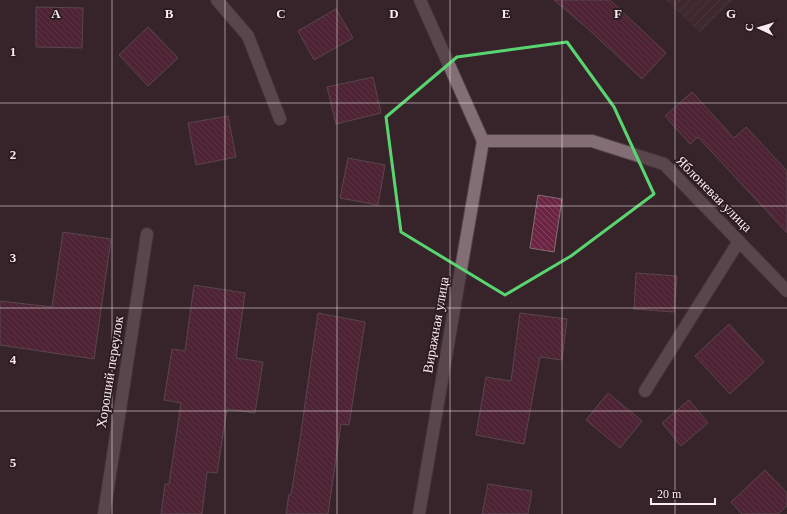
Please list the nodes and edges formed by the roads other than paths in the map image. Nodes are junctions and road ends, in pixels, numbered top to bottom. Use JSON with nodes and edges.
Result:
{"nodes":[{"id":1,"x":217,"y":0,"type":"edge"},
{"id":2,"x":420,"y":0,"type":"edge"},
{"id":3,"x":280,"y":119,"type":"dead end"},
{"id":4,"x":483,"y":141,"type":"junction"},
{"id":5,"x":147,"y":234,"type":"dead end"},
{"id":6,"x":739,"y":241,"type":"junction"},
{"id":7,"x":787,"y":291,"type":"edge"},
{"id":8,"x":644,"y":391,"type":"dead end"},
{"id":9,"x":104,"y":514,"type":"edge"},
{"id":10,"x":419,"y":514,"type":"edge"}],
"edges":[{"from":1,"to":3,"type":"street"},
{"from":2,"to":4,"type":"street"},
{"from":4,"to":6,"type":"street","name":"Яблоневая улица"},
{"from":4,"to":10,"type":"street","name":"Виражная улица"},
{"from":5,"to":9,"type":"street","name":"Хороший переулок"},
{"from":6,"to":7,"type":"street","name":"Яблоневая улица"},
{"from":6,"to":8,"type":"street"}]}
